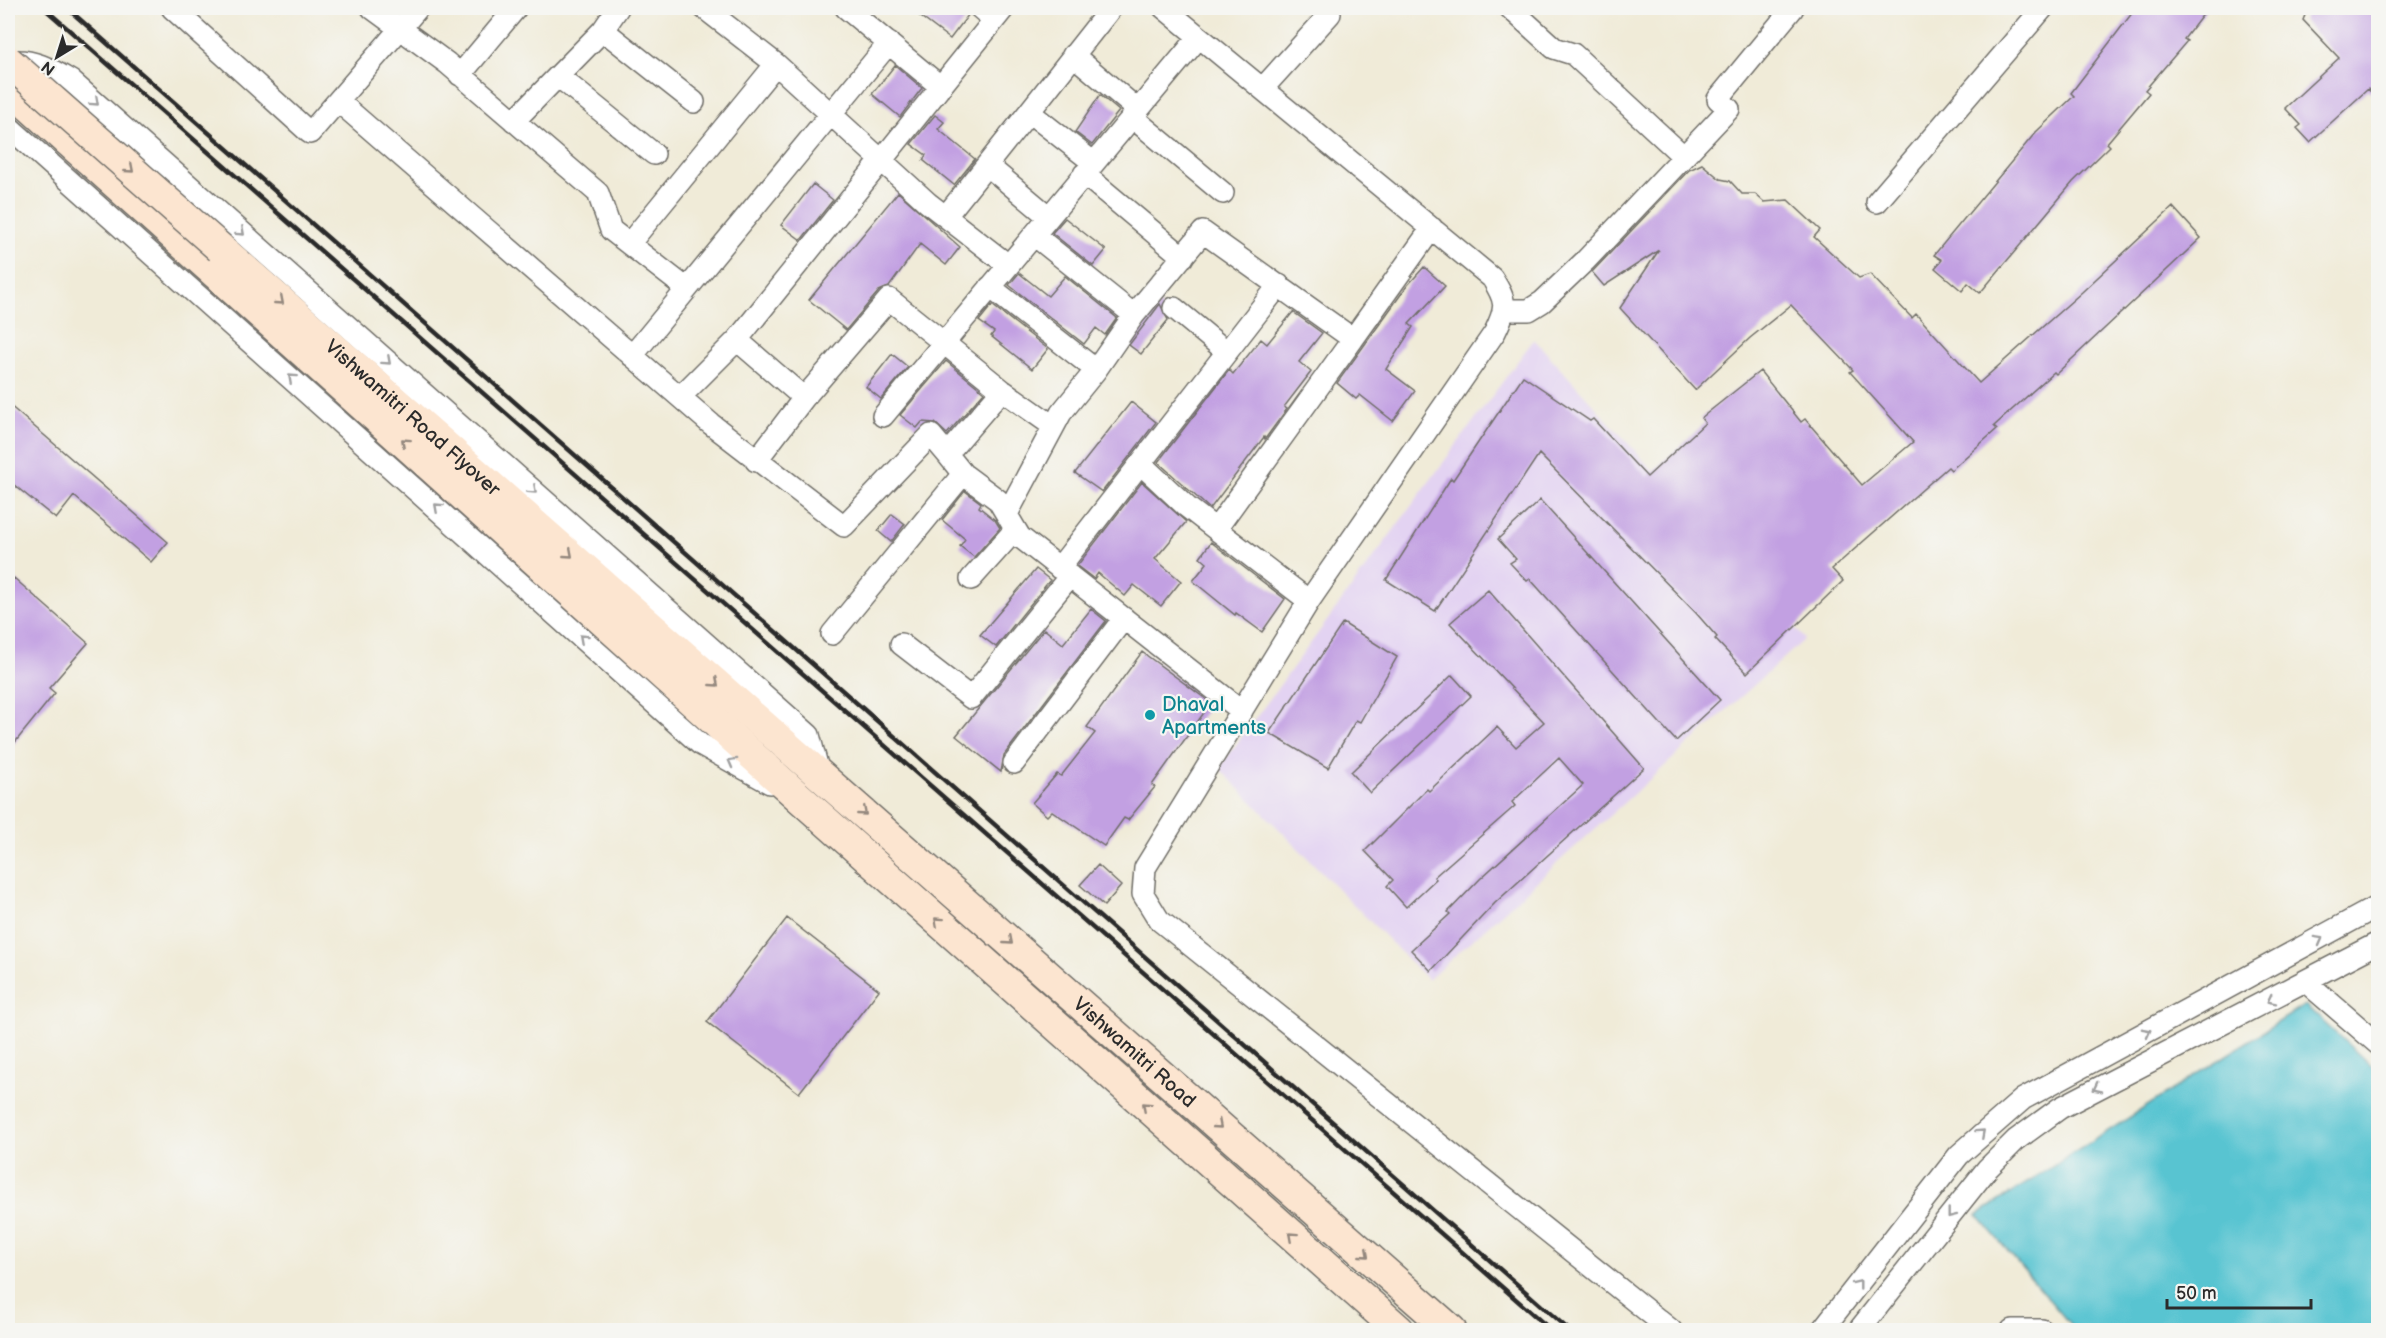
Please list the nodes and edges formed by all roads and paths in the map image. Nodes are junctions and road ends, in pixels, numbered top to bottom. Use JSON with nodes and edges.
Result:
{"nodes":[{"id":1,"x":172,"y":8,"type":"edge"},
{"id":2,"x":372,"y":8,"type":"edge"},
{"id":3,"x":418,"y":8,"type":"edge"},
{"id":4,"x":516,"y":8,"type":"edge"},
{"id":5,"x":618,"y":8,"type":"edge"},
{"id":6,"x":704,"y":8,"type":"edge"},
{"id":7,"x":846,"y":8,"type":"edge"},
{"id":8,"x":1111,"y":8,"type":"edge"},
{"id":9,"x":1510,"y":8,"type":"edge"},
{"id":10,"x":1793,"y":8,"type":"edge"},
{"id":11,"x":2043,"y":8,"type":"edge"},
{"id":12,"x":1170,"y":9,"type":"edge"},
{"id":13,"x":993,"y":12,"type":"edge"},
{"id":14,"x":1330,"y":14,"type":"dead end"},
{"id":15,"x":401,"y":29,"type":"junction"},
{"id":16,"x":603,"y":30,"type":"junction"},
{"id":17,"x":1199,"y":36,"type":"junction"},
{"id":18,"x":889,"y":44,"type":"junction"},
{"id":19,"x":1073,"y":55,"type":"junction"},
{"id":20,"x":8,"y":62,"type":"edge"},
{"id":21,"x":776,"y":64,"type":"junction"},
{"id":22,"x":460,"y":75,"type":"junction"},
{"id":23,"x":558,"y":76,"type":"junction"},
{"id":24,"x":8,"y":87,"type":"edge"},
{"id":25,"x":941,"y":87,"type":"junction"},
{"id":26,"x":1263,"y":88,"type":"junction"},
{"id":27,"x":338,"y":101,"type":"junction"},
{"id":28,"x":694,"y":102,"type":"dead end"},
{"id":29,"x":1029,"y":112,"type":"junction"},
{"id":30,"x":830,"y":113,"type":"junction"},
{"id":31,"x":1135,"y":114,"type":"junction"},
{"id":32,"x":514,"y":121,"type":"junction"},
{"id":33,"x":8,"y":126,"type":"edge"},
{"id":34,"x":654,"y":154,"type":"dead end"},
{"id":35,"x":1683,"y":156,"type":"junction"},
{"id":36,"x":882,"y":161,"type":"junction"},
{"id":37,"x":987,"y":165,"type":"junction"},
{"id":38,"x":1089,"y":169,"type":"junction"},
{"id":39,"x":1223,"y":193,"type":"dead end"},
{"id":40,"x":1877,"y":202,"type":"dead end"},
{"id":41,"x":946,"y":216,"type":"junction"},
{"id":42,"x":1049,"y":217,"type":"junction"},
{"id":43,"x":1432,"y":228,"type":"junction"},
{"id":44,"x":1034,"y":235,"type":"junction"},
{"id":45,"x":629,"y":244,"type":"junction"},
{"id":46,"x":214,"y":257,"type":"junction"},
{"id":47,"x":1183,"y":257,"type":"junction"},
{"id":48,"x":1008,"y":265,"type":"junction"},
{"id":49,"x":1279,"y":285,"type":"junction"},
{"id":50,"x":990,"y":287,"type":"junction"},
{"id":51,"x":687,"y":289,"type":"junction"},
{"id":52,"x":1174,"y":308,"type":"dead end"},
{"id":53,"x":1506,"y":310,"type":"junction"},
{"id":54,"x":1134,"y":315,"type":"junction"},
{"id":55,"x":1353,"y":339,"type":"junction"},
{"id":56,"x":737,"y":340,"type":"junction"},
{"id":57,"x":944,"y":343,"type":"junction"},
{"id":58,"x":1227,"y":352,"type":"junction"},
{"id":59,"x":632,"y":356,"type":"junction"},
{"id":60,"x":1096,"y":370,"type":"junction"},
{"id":61,"x":1002,"y":390,"type":"junction"},
{"id":62,"x":680,"y":398,"type":"junction"},
{"id":63,"x":804,"y":398,"type":"junction"},
{"id":64,"x":883,"y":416,"type":"dead end"},
{"id":65,"x":1053,"y":426,"type":"junction"},
{"id":66,"x":947,"y":454,"type":"junction"},
{"id":67,"x":756,"y":461,"type":"junction"},
{"id":68,"x":1141,"y":464,"type":"junction"},
{"id":69,"x":963,"y":474,"type":"junction"},
{"id":70,"x":1011,"y":522,"type":"junction"},
{"id":71,"x":1216,"y":529,"type":"junction"},
{"id":72,"x":1065,"y":572,"type":"junction"},
{"id":73,"x":971,"y":579,"type":"dead end"},
{"id":74,"x":1309,"y":601,"type":"junction"},
{"id":75,"x":1124,"y":618,"type":"junction"},
{"id":76,"x":832,"y":634,"type":"dead end"},
{"id":77,"x":901,"y":644,"type":"dead end"},
{"id":78,"x":1242,"y":711,"type":"junction"},
{"id":79,"x":1014,"y":763,"type":"dead end"},
{"id":80,"x":819,"y":773,"type":"junction"},
{"id":81,"x":802,"y":800,"type":"junction"},
{"id":82,"x":2379,"y":906,"type":"edge"},
{"id":83,"x":2379,"y":943,"type":"edge"},
{"id":84,"x":2306,"y":982,"type":"junction"},
{"id":85,"x":2379,"y":1044,"type":"edge"},
{"id":86,"x":1399,"y":1330,"type":"edge"},
{"id":87,"x":1451,"y":1330,"type":"edge"},
{"id":88,"x":1671,"y":1330,"type":"edge"},
{"id":89,"x":1822,"y":1330,"type":"edge"},
{"id":90,"x":1859,"y":1330,"type":"edge"},
{"id":91,"x":2012,"y":1330,"type":"edge"},
{"id":92,"x":2042,"y":1330,"type":"edge"}],
"edges":[{"from":1,"to":27,"type":"street"},
{"from":2,"to":15,"type":"street"},
{"from":3,"to":15,"type":"street"},
{"from":4,"to":22,"type":"street"},
{"from":5,"to":16,"type":"street"},
{"from":6,"to":21,"type":"street"},
{"from":7,"to":18,"type":"street"},
{"from":8,"to":19,"type":"street"},
{"from":9,"to":35,"type":"street"},
{"from":10,"to":35,"type":"street"},
{"from":11,"to":40,"type":"street"},
{"from":12,"to":17,"type":"street"},
{"from":13,"to":25,"type":"street"},
{"from":14,"to":26,"type":"street"},
{"from":15,"to":22,"type":"street"},
{"from":15,"to":27,"type":"street"},
{"from":16,"to":23,"type":"street"},
{"from":16,"to":28,"type":"street"},
{"from":17,"to":26,"type":"street"},
{"from":17,"to":31,"type":"street"},
{"from":18,"to":25,"type":"street"},
{"from":18,"to":30,"type":"street"},
{"from":19,"to":29,"type":"street"},
{"from":19,"to":31,"type":"street"},
{"from":20,"to":46,"type":"main road","name":"Vishwamitri Road Flyover","one_way":true,"bridge":true},
{"from":20,"to":80,"type":"street","one_way":true},
{"from":21,"to":30,"type":"street"},
{"from":21,"to":45,"type":"street"},
{"from":22,"to":32,"type":"street"},
{"from":23,"to":32,"type":"street"},
{"from":23,"to":34,"type":"street"},
{"from":24,"to":46,"type":"main road","name":"Vishwamitri Road Flyover"},
{"from":25,"to":36,"type":"street"},
{"from":26,"to":43,"type":"street"},
{"from":27,"to":59,"type":"street"},
{"from":29,"to":37,"type":"street"},
{"from":29,"to":38,"type":"street"},
{"from":30,"to":36,"type":"street"},
{"from":30,"to":51,"type":"street"},
{"from":31,"to":38,"type":"street"},
{"from":31,"to":39,"type":"street"},
{"from":32,"to":45,"type":"street"},
{"from":81,"to":33,"type":"street","one_way":true},
{"from":35,"to":53,"type":"street"},
{"from":36,"to":41,"type":"street"},
{"from":36,"to":56,"type":"street"},
{"from":37,"to":41,"type":"street"},
{"from":37,"to":42,"type":"street"},
{"from":38,"to":42,"type":"street"},
{"from":38,"to":47,"type":"street"},
{"from":41,"to":48,"type":"street"},
{"from":42,"to":44,"type":"street"},
{"from":43,"to":53,"type":"street"},
{"from":43,"to":55,"type":"street"},
{"from":44,"to":48,"type":"street"},
{"from":44,"to":54,"type":"street"},
{"from":45,"to":51,"type":"street"},
{"from":46,"to":80,"type":"main road","name":"Vishwamitri Road Flyover","one_way":true},
{"from":81,"to":46,"type":"main road","name":"Vishwamitri Road Flyover","one_way":true},
{"from":47,"to":49,"type":"street"},
{"from":47,"to":54,"type":"street"},
{"from":48,"to":50,"type":"street"},
{"from":49,"to":55,"type":"street"},
{"from":49,"to":58,"type":"street"},
{"from":50,"to":57,"type":"street"},
{"from":50,"to":60,"type":"street"},
{"from":51,"to":59,"type":"street"},
{"from":52,"to":58,"type":"street"},
{"from":53,"to":74,"type":"street"},
{"from":54,"to":60,"type":"street"},
{"from":55,"to":71,"type":"street"},
{"from":56,"to":62,"type":"street"},
{"from":56,"to":63,"type":"street"},
{"from":57,"to":61,"type":"street"},
{"from":57,"to":63,"type":"street"},
{"from":57,"to":64,"type":"street"},
{"from":58,"to":68,"type":"street"},
{"from":59,"to":62,"type":"street"},
{"from":60,"to":65,"type":"street"},
{"from":61,"to":65,"type":"street"},
{"from":61,"to":66,"type":"street"},
{"from":62,"to":67,"type":"street"},
{"from":63,"to":67,"type":"street"},
{"from":65,"to":70,"type":"street"},
{"from":66,"to":67,"type":"street"},
{"from":66,"to":69,"type":"street"},
{"from":68,"to":71,"type":"street"},
{"from":68,"to":72,"type":"street"},
{"from":69,"to":70,"type":"street"},
{"from":69,"to":76,"type":"street"},
{"from":70,"to":72,"type":"street"},
{"from":70,"to":73,"type":"street"},
{"from":71,"to":74,"type":"street"},
{"from":72,"to":75,"type":"street"},
{"from":72,"to":77,"type":"street"},
{"from":74,"to":78,"type":"street"},
{"from":75,"to":78,"type":"street"},
{"from":75,"to":79,"type":"street"},
{"from":78,"to":88,"type":"street"},
{"from":80,"to":87,"type":"main road","name":"Vishwamitri Road","one_way":true},
{"from":86,"to":81,"type":"main road","name":"Vishwamitri Road","one_way":true},
{"from":89,"to":82,"type":"street","one_way":true},
{"from":83,"to":84,"type":"street"},
{"from":84,"to":85,"type":"street"},
{"from":84,"to":90,"type":"street","one_way":true},
{"from":91,"to":92,"type":"street"}]}
